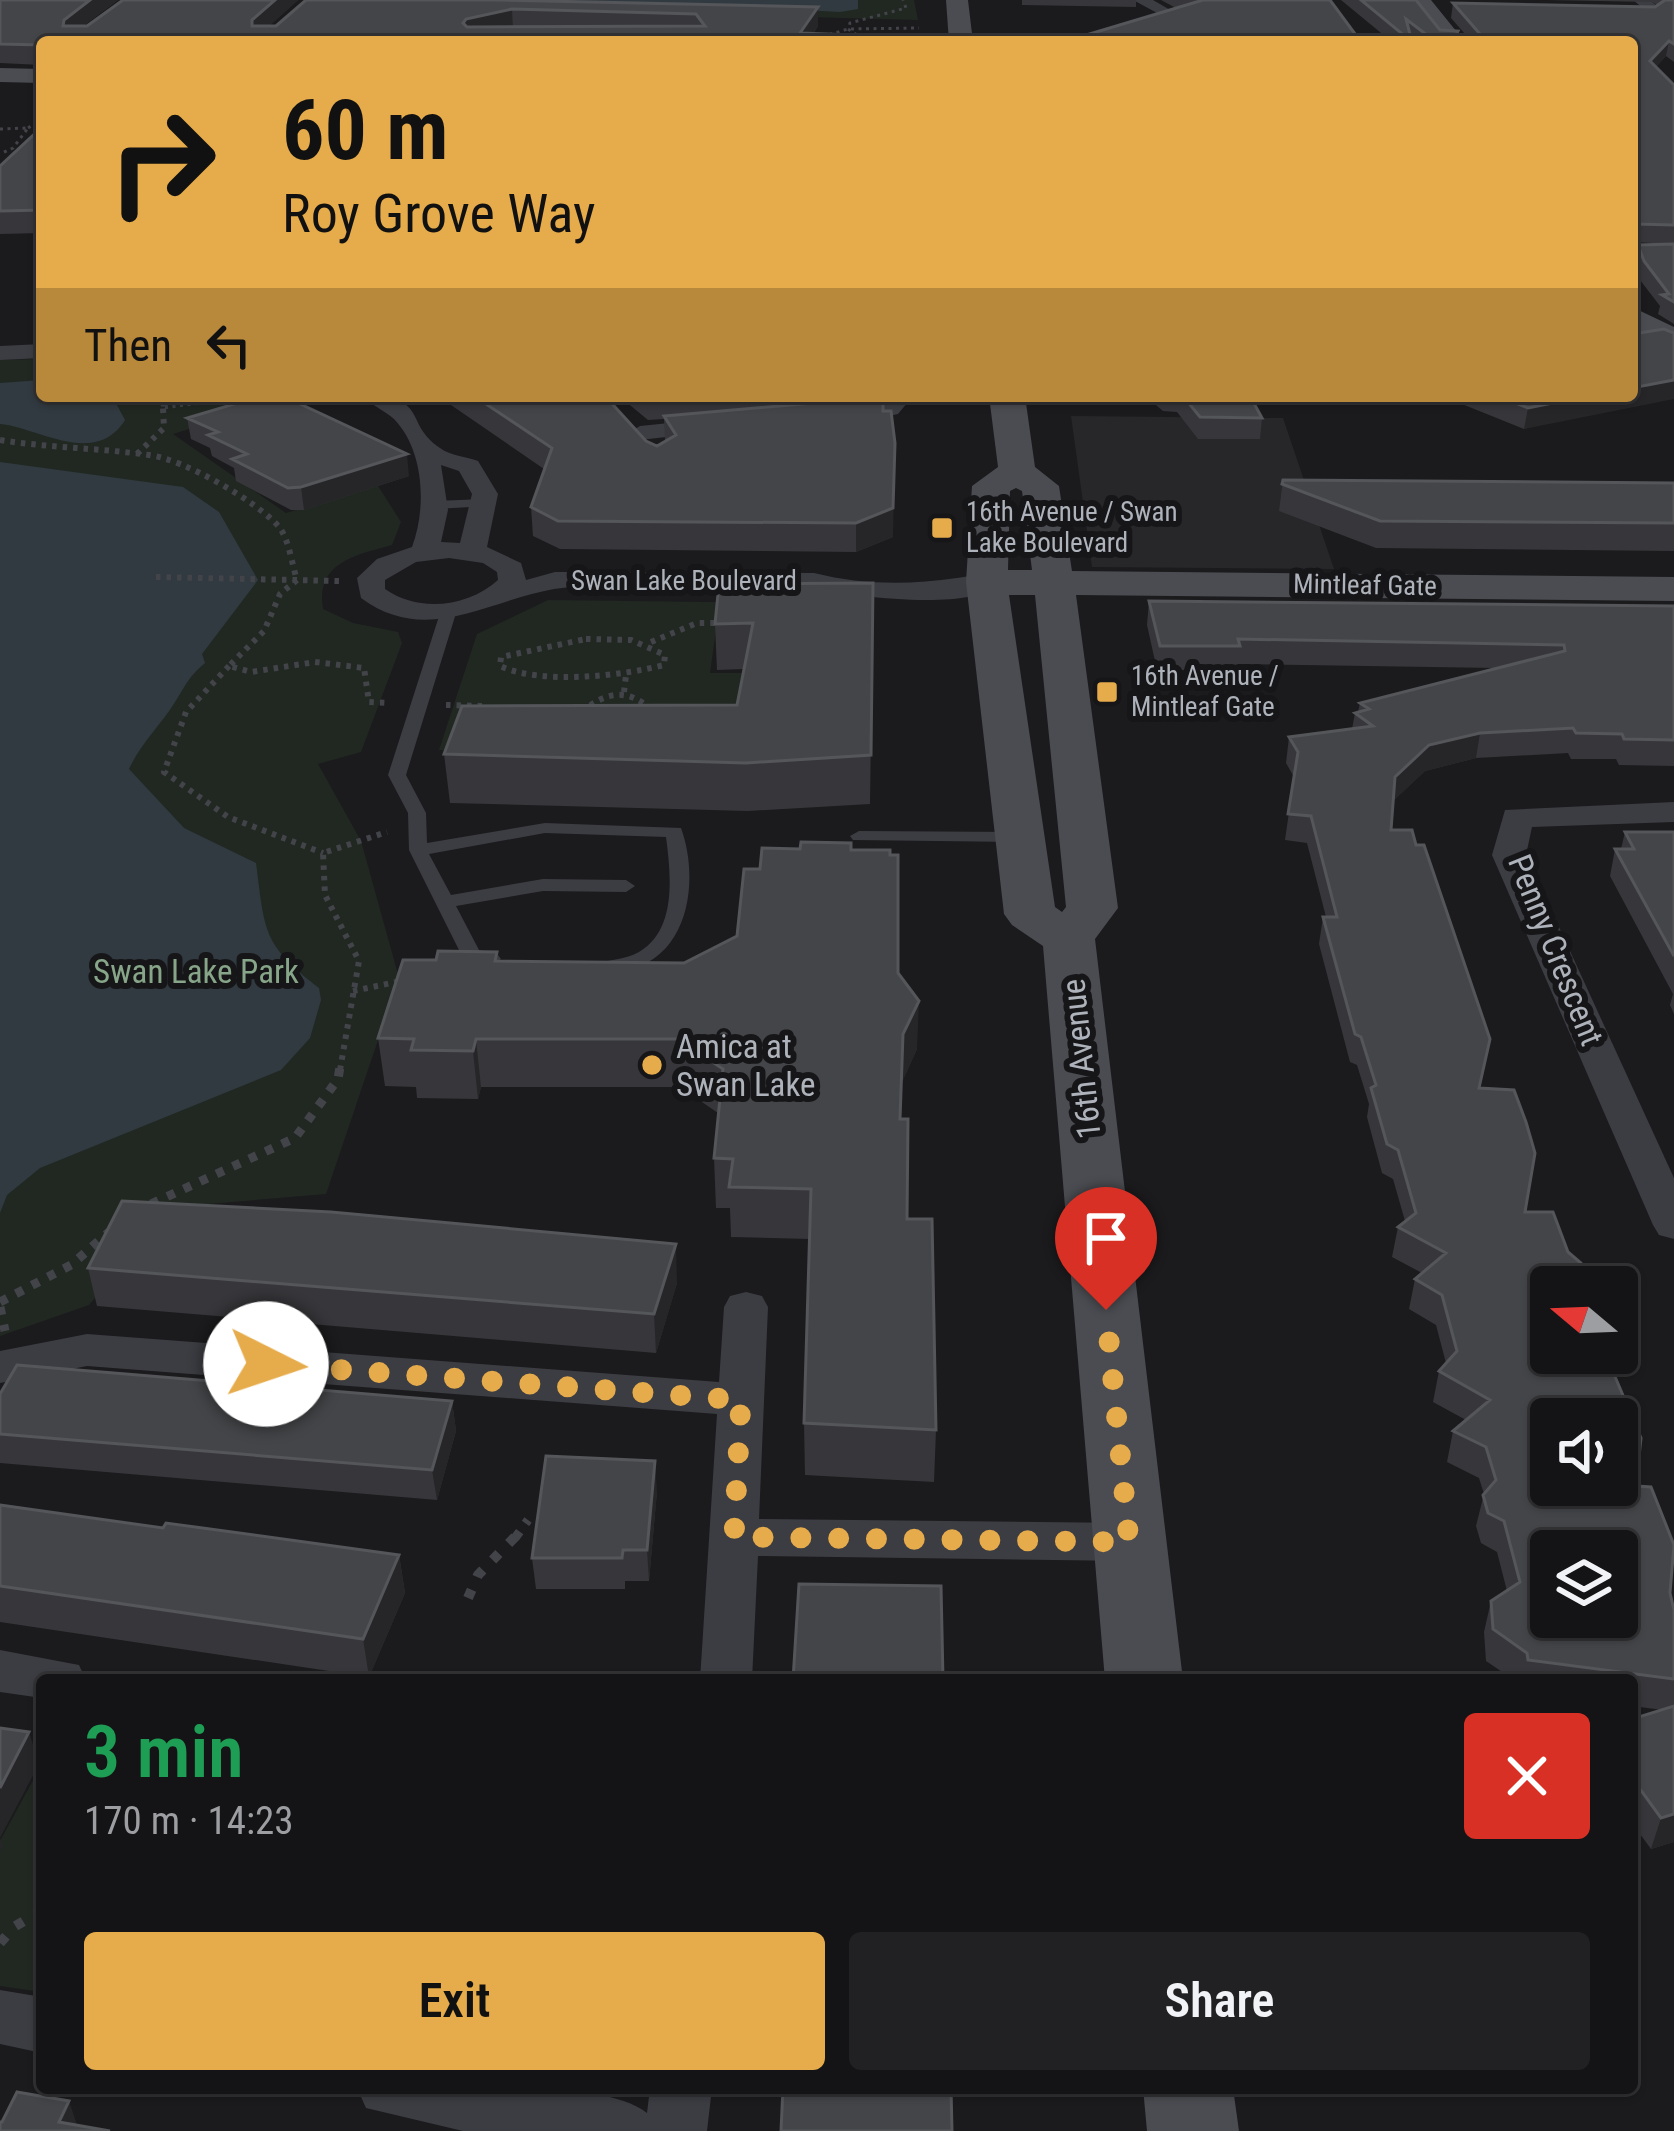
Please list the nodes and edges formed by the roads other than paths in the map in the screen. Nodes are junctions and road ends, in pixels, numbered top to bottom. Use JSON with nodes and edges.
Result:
{"nodes":[{"id":1,"x":957,"y":0,"type":"edge"},
{"id":2,"x":1141,"y":0,"type":"edge"},
{"id":3,"x":1423,"y":5,"type":"edge"},
{"id":4,"x":1641,"y":8,"type":"edge"},
{"id":5,"x":1459,"y":10,"type":"edge"},
{"id":6,"x":1163,"y":11,"type":"edge"},
{"id":7,"x":1674,"y":28,"type":"edge"},
{"id":8,"x":960,"y":36,"type":"edge"},
{"id":9,"x":1448,"y":36,"type":"edge"},
{"id":10,"x":0,"y":75,"type":"edge"},
{"id":11,"x":36,"y":76,"type":"edge"},
{"id":12,"x":384,"y":402,"type":"edge"},
{"id":13,"x":895,"y":402,"type":"edge"},
{"id":14,"x":1008,"y":402,"type":"edge"},
{"id":15,"x":797,"y":419,"type":"edge"},
{"id":16,"x":739,"y":423,"type":"edge"},
{"id":17,"x":430,"y":453,"type":"junction"},
{"id":18,"x":660,"y":461,"type":"edge"},
{"id":19,"x":1017,"y":472,"type":"junction"},
{"id":20,"x":484,"y":503,"type":"junction"},
{"id":21,"x":435,"y":505,"type":"junction"},
{"id":22,"x":472,"y":552,"type":"junction"},
{"id":23,"x":423,"y":553,"type":"junction"},
{"id":24,"x":511,"y":569,"type":"junction"},
{"id":25,"x":555,"y":580,"type":"junction"},
{"id":26,"x":987,"y":582,"type":"junction"},
{"id":27,"x":1055,"y":582,"type":"junction"},
{"id":28,"x":1674,"y":589,"type":"edge"},
{"id":29,"x":496,"y":597,"type":"junction"},
{"id":30,"x":449,"y":610,"type":"junction"},
{"id":31,"x":1674,"y":812,"type":"edge"},
{"id":32,"x":859,"y":836,"type":"dead end"},
{"id":33,"x":1020,"y":837,"type":"junction"},
{"id":34,"x":418,"y":850,"type":"junction"},
{"id":35,"x":626,"y":886,"type":"dead end"},
{"id":36,"x":445,"y":902,"type":"junction"},
{"id":37,"x":1069,"y":939,"type":"junction"},
{"id":38,"x":512,"y":964,"type":"edge"},
{"id":39,"x":571,"y":969,"type":"edge"},
{"id":40,"x":1674,"y":1226,"type":"edge"},
{"id":41,"x":746,"y":1307,"type":"dead end"},
{"id":42,"x":0,"y":1367,"type":"edge"},
{"id":43,"x":741,"y":1400,"type":"junction"},
{"id":44,"x":734,"y":1537,"type":"junction"},
{"id":45,"x":1129,"y":1542,"type":"junction"},
{"id":46,"x":0,"y":1671,"type":"edge"},
{"id":47,"x":726,"y":1674,"type":"edge"},
{"id":48,"x":1143,"y":1674,"type":"edge"},
{"id":49,"x":36,"y":1676,"type":"edge"},
{"id":50,"x":0,"y":2017,"type":"edge"},
{"id":51,"x":36,"y":2024,"type":"edge"},
{"id":52,"x":421,"y":2094,"type":"edge"},
{"id":53,"x":680,"y":2094,"type":"edge"},
{"id":54,"x":1189,"y":2094,"type":"edge"},
{"id":55,"x":623,"y":2131,"type":"edge"},
{"id":56,"x":676,"y":2131,"type":"edge"},
{"id":57,"x":1193,"y":2131,"type":"edge"}],
"edges":[{"from":1,"to":8,"type":"main road"},
{"from":2,"to":6,"type":"street"},
{"from":3,"to":5,"type":"street"},
{"from":3,"to":9,"type":"main road"},
{"from":4,"to":7,"type":"street"},
{"from":10,"to":11,"type":"main road"},
{"from":12,"to":17,"type":"street"},
{"from":13,"to":15,"type":"street"},
{"from":14,"to":19,"type":"main road","name":"16th Avenue"},
{"from":16,"to":18,"type":"street"},
{"from":17,"to":20,"type":"street"},
{"from":17,"to":21,"type":"street"},
{"from":19,"to":26,"type":"main road","name":"16th Avenue"},
{"from":19,"to":27,"type":"main road","name":"16th Avenue"},
{"from":20,"to":21,"type":"lane"},
{"from":20,"to":22,"type":"street"},
{"from":21,"to":23,"type":"street"},
{"from":22,"to":23,"type":"street"},
{"from":22,"to":24,"type":"street","name":"Swan Lake Boulevard"},
{"from":23,"to":30,"type":"street"},
{"from":24,"to":25,"type":"street","name":"Swan Lake Boulevard"},
{"from":24,"to":29,"type":"street"},
{"from":25,"to":26,"type":"street","name":"Swan Lake Boulevard"},
{"from":25,"to":29,"type":"street","name":"Swan Lake Boulevard"},
{"from":26,"to":27,"type":"main road","name":"Mintleaf Gate"},
{"from":26,"to":33,"type":"main road","name":"16th Avenue"},
{"from":27,"to":28,"type":"main road","name":"Mintleaf Gate"},
{"from":27,"to":37,"type":"main road","name":"16th Avenue"},
{"from":29,"to":30,"type":"street","name":"Swan Lake Boulevard"},
{"from":30,"to":34,"type":"lane"},
{"from":31,"to":40,"type":"street","name":"Penny Crescent"},
{"from":32,"to":33,"type":"lane"},
{"from":33,"to":37,"type":"main road","name":"16th Avenue"},
{"from":34,"to":36,"type":"lane"},
{"from":34,"to":39,"type":"lane"},
{"from":35,"to":36,"type":"lane"},
{"from":36,"to":38,"type":"lane"},
{"from":37,"to":45,"type":"main road","name":"16th Avenue"},
{"from":41,"to":43,"type":"street"},
{"from":42,"to":43,"type":"street"},
{"from":43,"to":44,"type":"street"},
{"from":44,"to":45,"type":"street"},
{"from":44,"to":47,"type":"street"},
{"from":45,"to":48,"type":"main road","name":"16th Avenue"},
{"from":46,"to":49,"type":"street"},
{"from":50,"to":51,"type":"street"},
{"from":52,"to":55,"type":"street"},
{"from":53,"to":56,"type":"street"},
{"from":54,"to":57,"type":"main road"}]}
